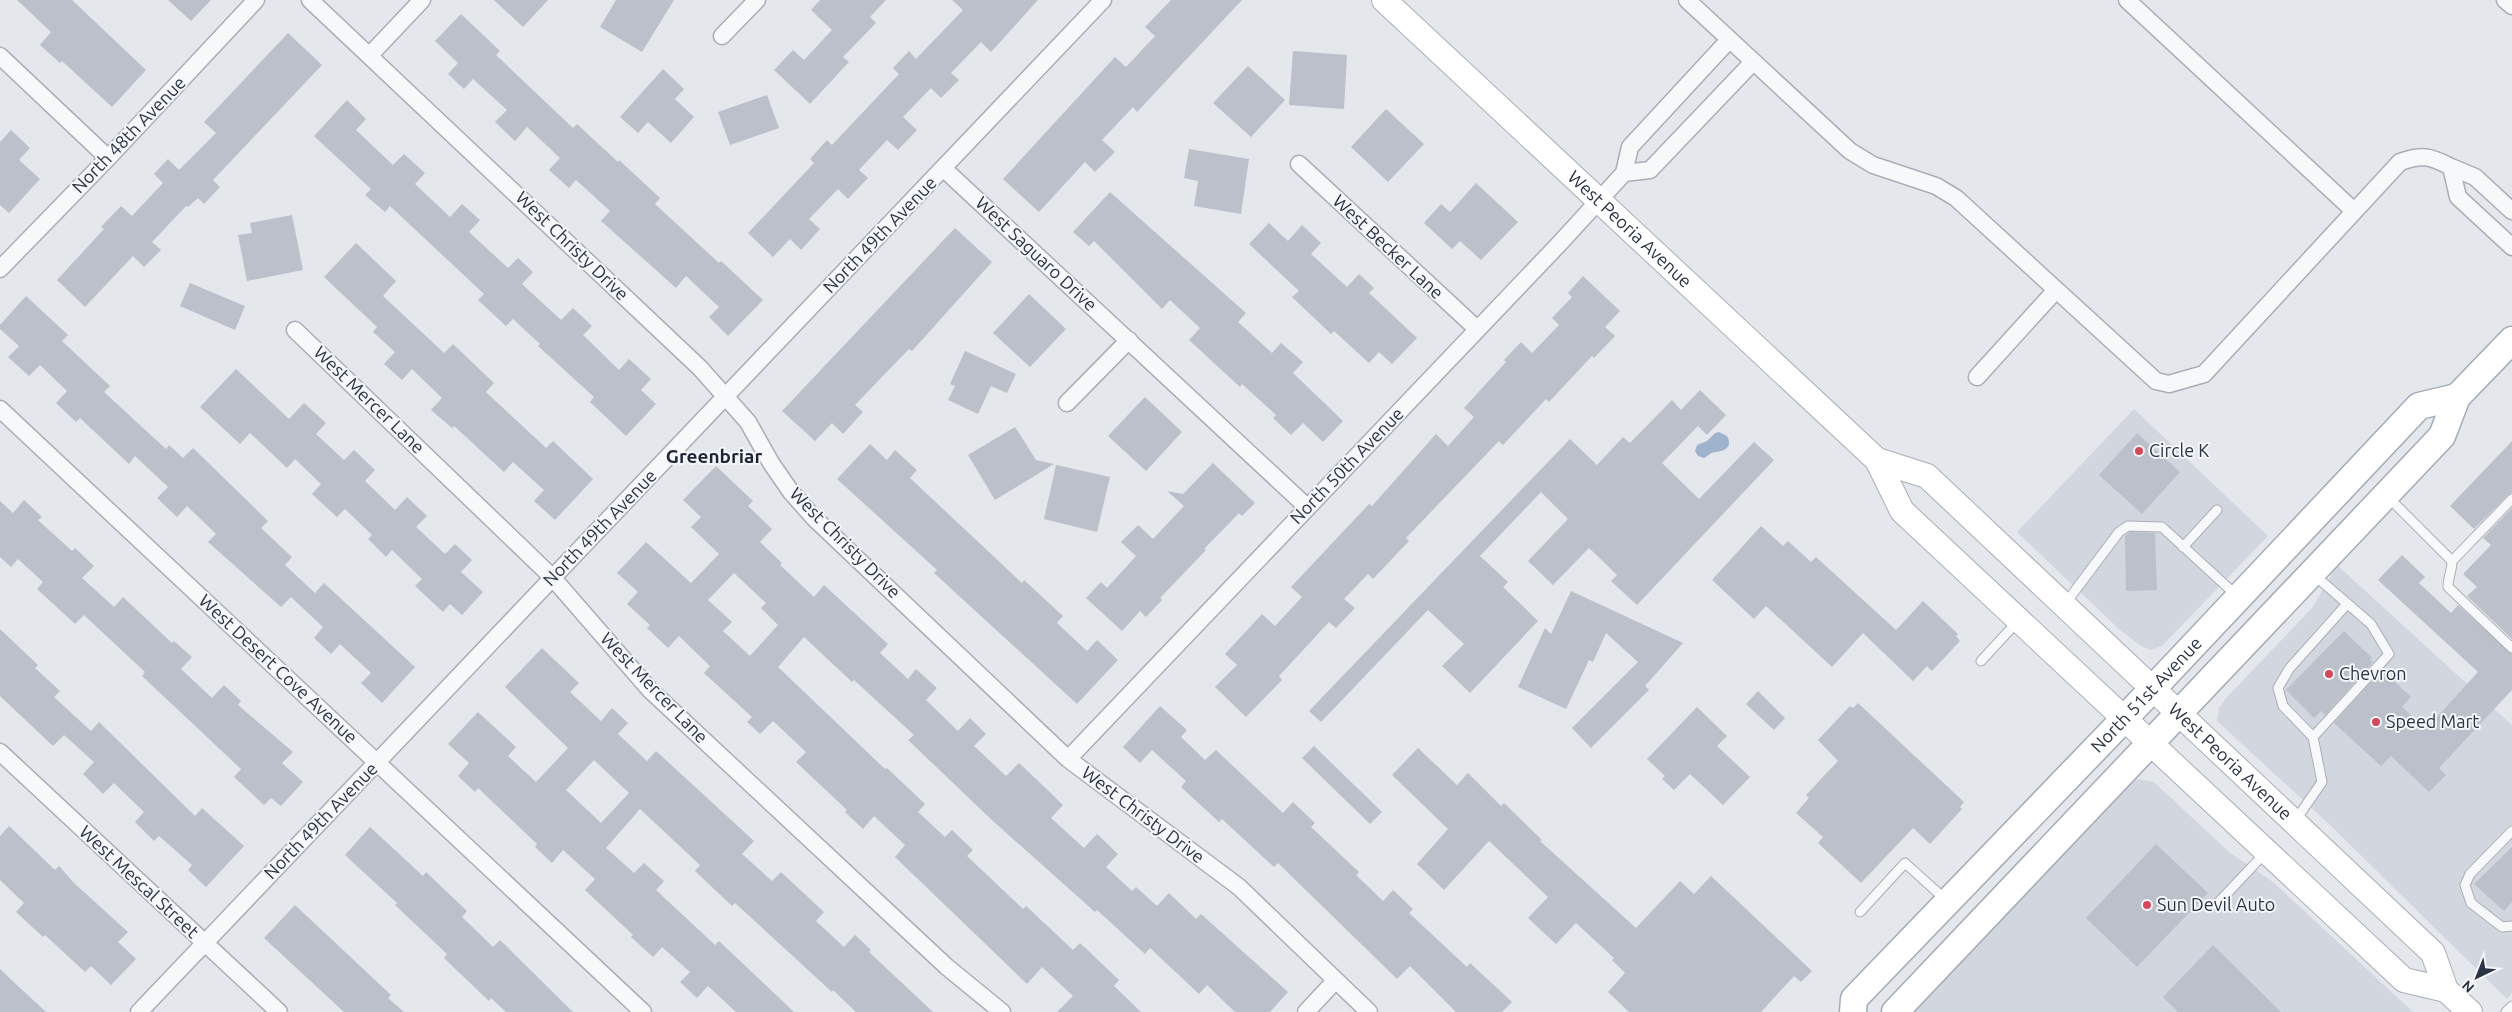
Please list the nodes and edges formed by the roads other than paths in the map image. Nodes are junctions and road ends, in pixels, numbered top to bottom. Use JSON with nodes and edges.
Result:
{"nodes":[{"id":1,"x":256,"y":0,"type":"edge"},
{"id":2,"x":310,"y":0,"type":"edge"},
{"id":3,"x":422,"y":0,"type":"edge"},
{"id":4,"x":757,"y":0,"type":"edge"},
{"id":5,"x":1103,"y":0,"type":"edge"},
{"id":6,"x":1384,"y":0,"type":"edge"},
{"id":7,"x":1687,"y":0,"type":"edge"},
{"id":8,"x":2127,"y":0,"type":"edge"},
{"id":9,"x":2505,"y":0,"type":"edge"},
{"id":10,"x":2512,"y":6,"type":"edge"},
{"id":11,"x":722,"y":36,"type":"dead end"},
{"id":12,"x":1729,"y":40,"type":"junction"},
{"id":13,"x":370,"y":55,"type":"junction"},
{"id":14,"x":0,"y":56,"type":"edge"},
{"id":15,"x":1753,"y":62,"type":"junction"},
{"id":16,"x":108,"y":158,"type":"junction"},
{"id":17,"x":1299,"y":164,"type":"dead end"},
{"id":18,"x":2451,"y":167,"type":"junction"},
{"id":19,"x":944,"y":168,"type":"junction"},
{"id":20,"x":1624,"y":172,"type":"junction"},
{"id":21,"x":1599,"y":200,"type":"junction"},
{"id":22,"x":2354,"y":211,"type":"junction"},
{"id":23,"x":2512,"y":211,"type":"edge"},
{"id":24,"x":2512,"y":248,"type":"edge"},
{"id":25,"x":0,"y":268,"type":"edge"},
{"id":26,"x":2056,"y":290,"type":"junction"},
{"id":27,"x":295,"y":330,"type":"dead end"},
{"id":28,"x":1477,"y":330,"type":"junction"},
{"id":29,"x":1129,"y":340,"type":"junction"},
{"id":30,"x":2512,"y":340,"type":"edge"},
{"id":31,"x":1976,"y":378,"type":"dead end"},
{"id":32,"x":727,"y":396,"type":"junction"},
{"id":33,"x":2457,"y":397,"type":"junction"},
{"id":34,"x":1068,"y":403,"type":"dead end"},
{"id":35,"x":0,"y":409,"type":"edge"},
{"id":36,"x":1877,"y":460,"type":"junction"},
{"id":37,"x":2386,"y":496,"type":"junction"},
{"id":38,"x":2512,"y":499,"type":"edge"},
{"id":39,"x":1307,"y":507,"type":"junction"},
{"id":40,"x":2217,"y":510,"type":"dead end"},
{"id":41,"x":2183,"y":547,"type":"junction"},
{"id":42,"x":2452,"y":561,"type":"junction"},
{"id":43,"x":2312,"y":573,"type":"junction"},
{"id":44,"x":552,"y":577,"type":"junction"},
{"id":45,"x":2238,"y":597,"type":"junction"},
{"id":46,"x":2065,"y":604,"type":"junction"},
{"id":47,"x":2348,"y":604,"type":"junction"},
{"id":48,"x":2019,"y":620,"type":"junction"},
{"id":49,"x":2512,"y":648,"type":"edge"},
{"id":50,"x":1981,"y":661,"type":"dead end"},
{"id":51,"x":2153,"y":687,"type":"junction"},
{"id":52,"x":2180,"y":712,"type":"junction"},
{"id":53,"x":2125,"y":718,"type":"junction"},
{"id":54,"x":2313,"y":737,"type":"junction"},
{"id":55,"x":2151,"y":742,"type":"junction"},
{"id":56,"x":0,"y":752,"type":"edge"},
{"id":57,"x":1068,"y":759,"type":"junction"},
{"id":58,"x":377,"y":762,"type":"junction"},
{"id":59,"x":2295,"y":822,"type":"junction"},
{"id":60,"x":2512,"y":831,"type":"edge"},
{"id":61,"x":2268,"y":850,"type":"junction"},
{"id":62,"x":1948,"y":901,"type":"junction"},
{"id":63,"x":2216,"y":905,"type":"dead end"},
{"id":64,"x":1860,"y":912,"type":"dead end"},
{"id":65,"x":2512,"y":926,"type":"edge"},
{"id":66,"x":204,"y":943,"type":"junction"},
{"id":67,"x":1335,"y":981,"type":"junction"},
{"id":68,"x":2446,"y":990,"type":"junction"},
{"id":69,"x":2512,"y":1006,"type":"edge"},
{"id":70,"x":139,"y":1012,"type":"edge"},
{"id":71,"x":278,"y":1012,"type":"edge"},
{"id":72,"x":643,"y":1012,"type":"edge"},
{"id":73,"x":1002,"y":1012,"type":"edge"},
{"id":74,"x":1306,"y":1012,"type":"edge"},
{"id":75,"x":1369,"y":1012,"type":"edge"},
{"id":76,"x":1853,"y":1012,"type":"edge"},
{"id":77,"x":1895,"y":1012,"type":"edge"},
{"id":78,"x":2470,"y":1012,"type":"edge"},
{"id":79,"x":2506,"y":1012,"type":"edge"}],
"edges":[{"from":1,"to":16,"type":"street","name":"North 48th Avenue"},
{"from":2,"to":13,"type":"street","name":"West Christy Drive"},
{"from":3,"to":13,"type":"street"},
{"from":4,"to":11,"type":"street"},
{"from":5,"to":19,"type":"street","name":"North 49th Avenue"},
{"from":6,"to":21,"type":"main road","name":"West Peoria Avenue"},
{"from":7,"to":12,"type":"street"},
{"from":8,"to":22,"type":"street"},
{"from":9,"to":10,"type":"street"},
{"from":12,"to":15,"type":"street"},
{"from":12,"to":20,"type":"street"},
{"from":13,"to":32,"type":"street","name":"West Christy Drive"},
{"from":14,"to":16,"type":"street"},
{"from":15,"to":20,"type":"street"},
{"from":15,"to":26,"type":"street"},
{"from":16,"to":25,"type":"street","name":"North 48th Avenue"},
{"from":17,"to":28,"type":"street","name":"West Becker Lane"},
{"from":18,"to":22,"type":"street"},
{"from":18,"to":23,"type":"street"},
{"from":18,"to":24,"type":"street"},
{"from":19,"to":29,"type":"street","name":"West Saguaro Drive"},
{"from":19,"to":32,"type":"street","name":"North 49th Avenue"},
{"from":20,"to":21,"type":"street","name":"North 50th Avenue"},
{"from":21,"to":28,"type":"street","name":"North 50th Avenue"},
{"from":21,"to":36,"type":"main road","name":"West Peoria Avenue"},
{"from":22,"to":26,"type":"street"},
{"from":26,"to":31,"type":"street"},
{"from":27,"to":44,"type":"street","name":"West Mercer Lane"},
{"from":28,"to":39,"type":"street","name":"North 50th Avenue"},
{"from":29,"to":34,"type":"street"},
{"from":29,"to":39,"type":"street","name":"West Saguaro Drive"},
{"from":30,"to":33,"type":"main road","name":"North 51st Avenue"},
{"from":32,"to":44,"type":"street","name":"North 49th Avenue"},
{"from":32,"to":57,"type":"street","name":"West Christy Drive"},
{"from":33,"to":37,"type":"main road","name":"North 51st Avenue"},
{"from":33,"to":45,"type":"main road","name":"North 51st Avenue"},
{"from":35,"to":58,"type":"street","name":"West Desert Cove Avenue"},
{"from":36,"to":46,"type":"main road","name":"West Peoria Avenue"},
{"from":36,"to":48,"type":"main road","name":"West Peoria Avenue"},
{"from":37,"to":42,"type":"lane"},
{"from":37,"to":43,"type":"main road","name":"North 51st Avenue"},
{"from":38,"to":42,"type":"lane"},
{"from":39,"to":57,"type":"street","name":"North 50th Avenue"},
{"from":40,"to":41,"type":"lane"},
{"from":41,"to":45,"type":"lane"},
{"from":41,"to":46,"type":"lane"},
{"from":42,"to":49,"type":"lane"},
{"from":43,"to":47,"type":"lane"},
{"from":43,"to":52,"type":"main road","name":"North 51st Avenue"},
{"from":44,"to":58,"type":"street","name":"North 49th Avenue"},
{"from":44,"to":73,"type":"street","name":"West Mercer Lane"},
{"from":45,"to":51,"type":"main road","name":"North 51st Avenue"},
{"from":46,"to":51,"type":"main road","name":"West Peoria Avenue"},
{"from":47,"to":54,"type":"lane"},
{"from":47,"to":54,"type":"lane"},
{"from":48,"to":50,"type":"lane"},
{"from":48,"to":53,"type":"main road","name":"West Peoria Avenue"},
{"from":51,"to":52,"type":"main road","name":"West Peoria Avenue"},
{"from":51,"to":53,"type":"main road","name":"North 51st Avenue"},
{"from":52,"to":55,"type":"main road","name":"North 51st Avenue"},
{"from":52,"to":59,"type":"main road","name":"West Peoria Avenue"},
{"from":53,"to":55,"type":"main road","name":"West Peoria Avenue"},
{"from":53,"to":62,"type":"main road","name":"North 51st Avenue"},
{"from":54,"to":59,"type":"lane"},
{"from":55,"to":61,"type":"main road","name":"West Peoria Avenue"},
{"from":55,"to":77,"type":"main road","name":"North 51st Avenue"},
{"from":56,"to":66,"type":"street","name":"West Mescal Street"},
{"from":57,"to":67,"type":"street","name":"West Christy Drive"},
{"from":58,"to":66,"type":"street","name":"North 49th Avenue"},
{"from":58,"to":72,"type":"street","name":"West Desert Cove Avenue"},
{"from":59,"to":68,"type":"main road","name":"West Peoria Avenue"},
{"from":60,"to":65,"type":"lane"},
{"from":61,"to":63,"type":"lane"},
{"from":61,"to":68,"type":"main road","name":"West Peoria Avenue"},
{"from":62,"to":64,"type":"lane"},
{"from":62,"to":76,"type":"main road","name":"North 51st Avenue"},
{"from":66,"to":70,"type":"street","name":"North 49th Avenue"},
{"from":66,"to":71,"type":"street","name":"West Mescal Street"},
{"from":67,"to":74,"type":"street"},
{"from":67,"to":75,"type":"street","name":"West Christy Drive"},
{"from":68,"to":78,"type":"main road","name":"West Peoria Avenue"},
{"from":69,"to":79,"type":"lane"}]}
